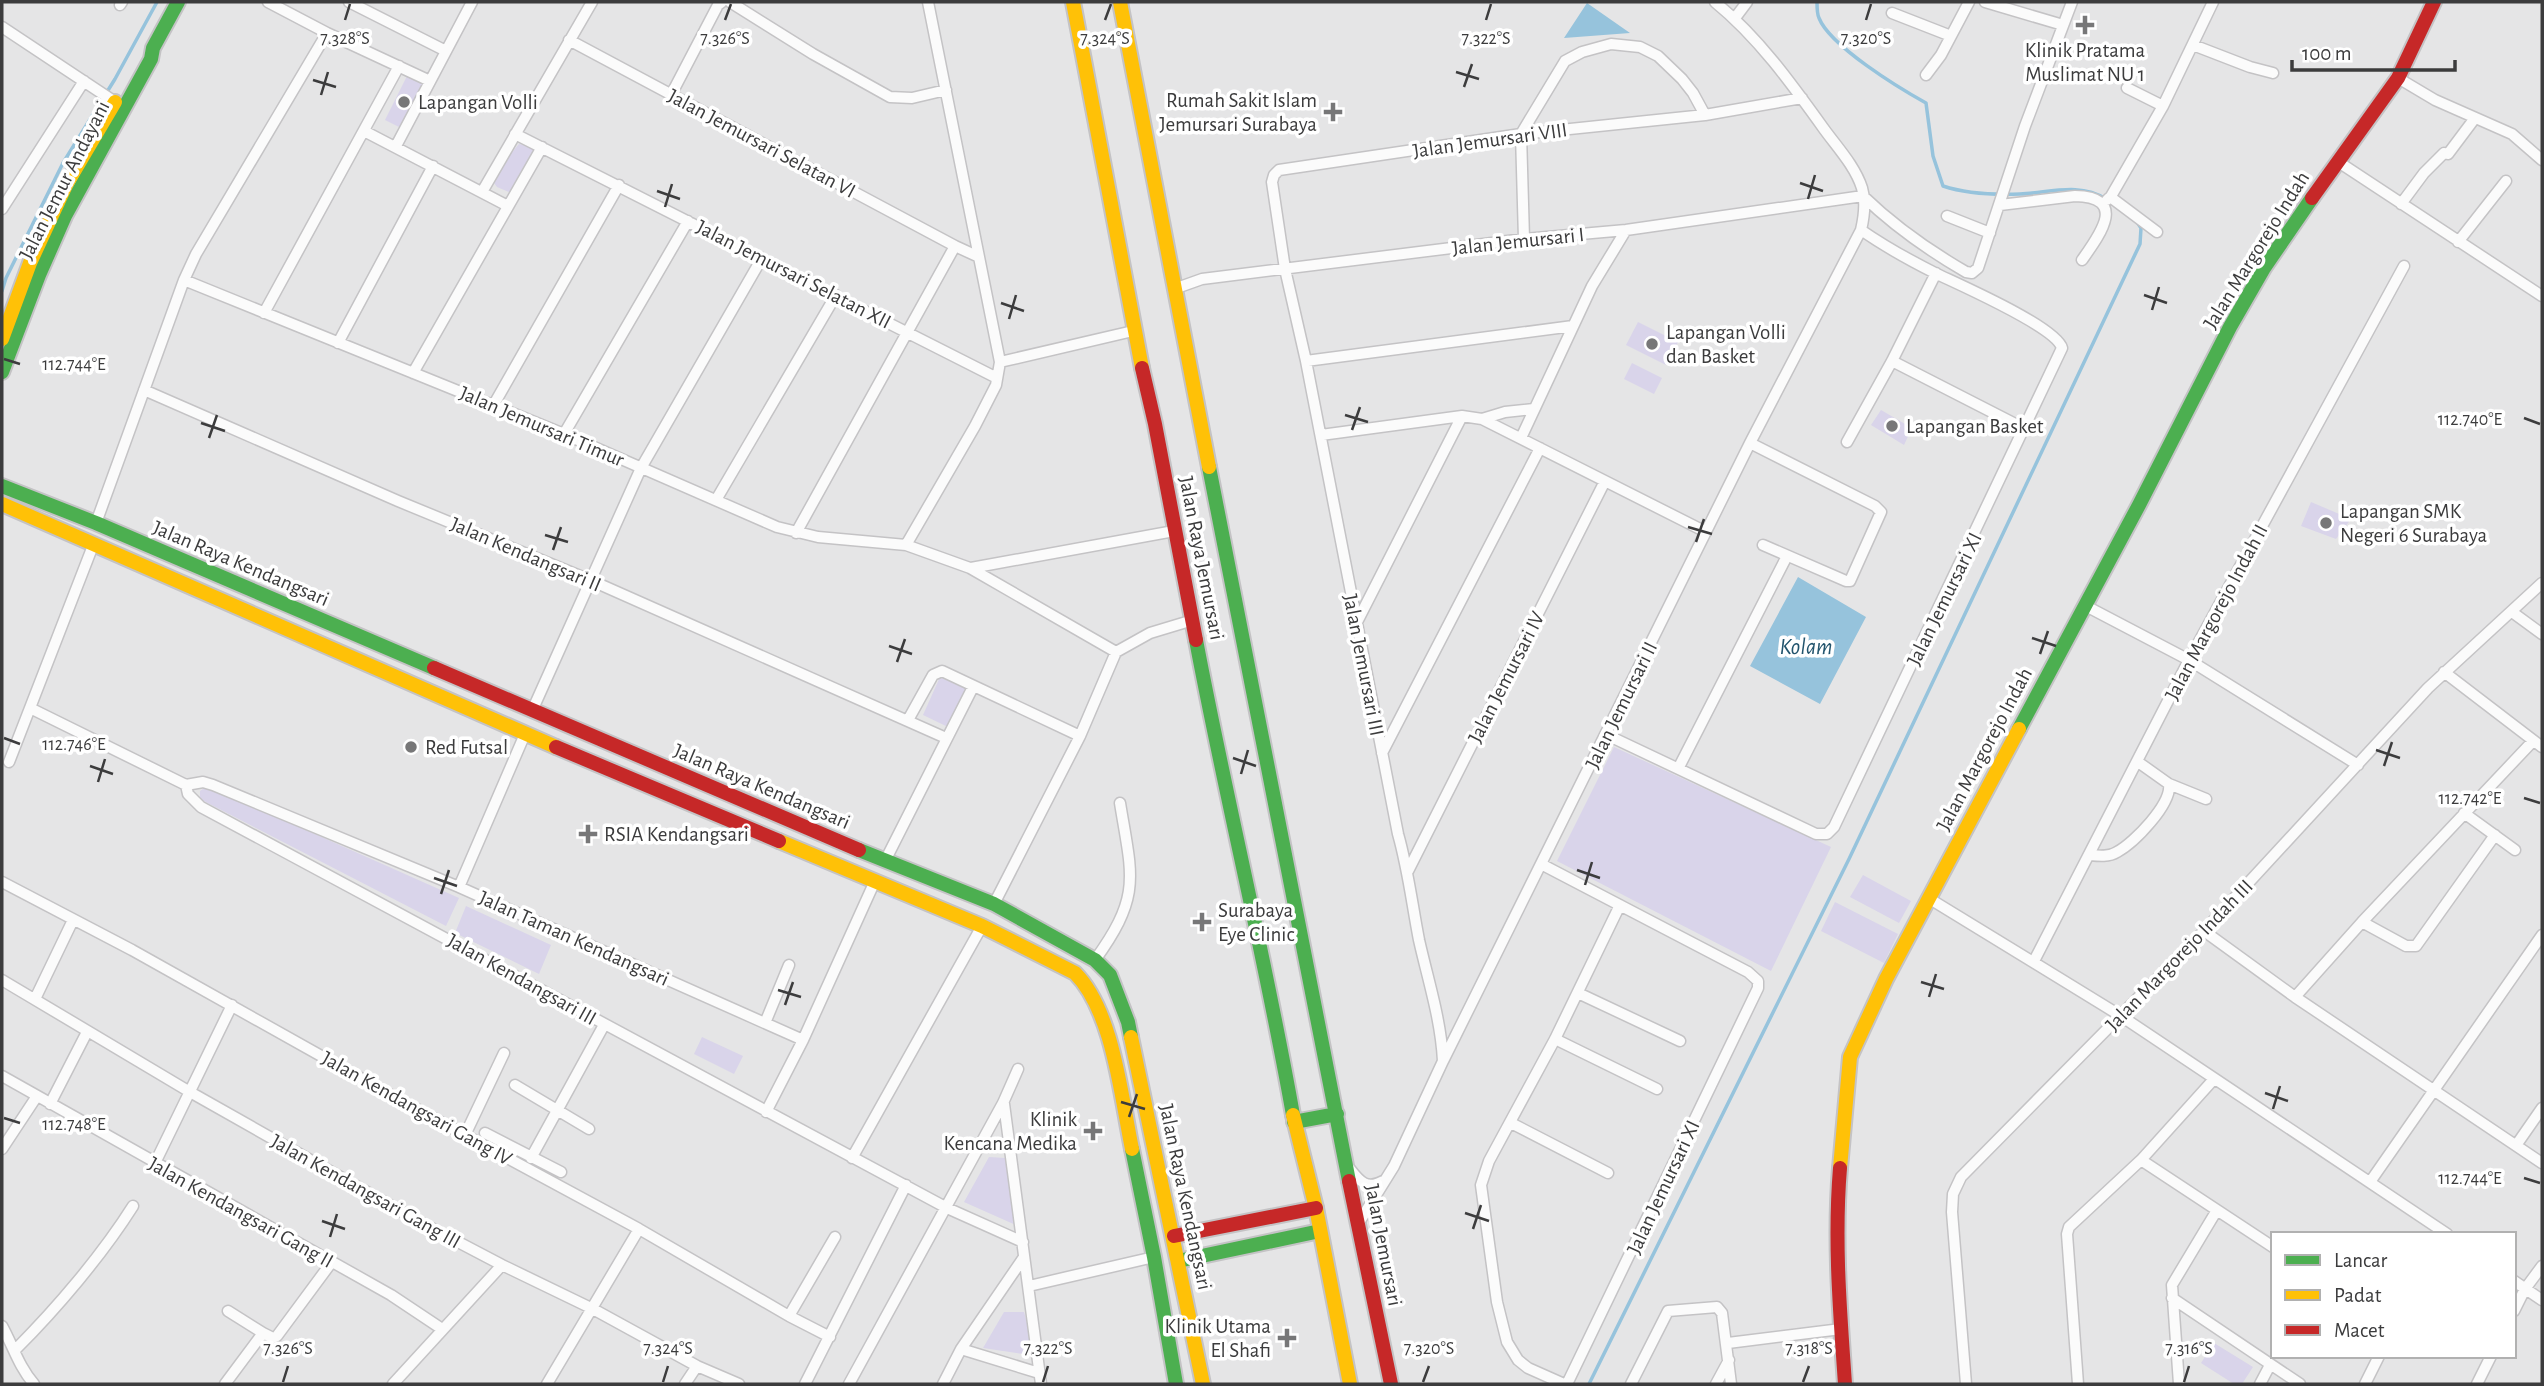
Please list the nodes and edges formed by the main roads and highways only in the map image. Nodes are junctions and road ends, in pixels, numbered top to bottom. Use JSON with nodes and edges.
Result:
{"nodes":[{"id":1,"x":178,"y":2,"type":"edge"},
{"id":2,"x":1073,"y":2,"type":"edge"},
{"id":3,"x":1120,"y":2,"type":"edge"},
{"id":4,"x":2434,"y":2,"type":"edge"},
{"id":5,"x":115,"y":103,"type":"junction"},
{"id":6,"x":2,"y":339,"type":"edge"},
{"id":7,"x":2,"y":372,"type":"edge"},
{"id":8,"x":2,"y":486,"type":"edge"},
{"id":9,"x":2,"y":505,"type":"edge"},
{"id":10,"x":320,"y":620,"type":"junction"},
{"id":11,"x":312,"y":639,"type":"junction"},
{"id":12,"x":748,"y":803,"type":"junction"},
{"id":13,"x":739,"y":824,"type":"junction"},
{"id":14,"x":1025,"y":918,"type":"junction"},
{"id":15,"x":1014,"y":940,"type":"junction"},
{"id":16,"x":1337,"y":1114,"type":"junction"},
{"id":17,"x":1294,"y":1122,"type":"junction"},
{"id":18,"x":1152,"y":1130,"type":"junction"},
{"id":19,"x":1128,"y":1133,"type":"junction"},
{"id":20,"x":1316,"y":1208,"type":"junction"},
{"id":21,"x":1320,"y":1231,"type":"junction"},
{"id":22,"x":1174,"y":1236,"type":"junction"},
{"id":23,"x":1178,"y":1261,"type":"junction"},
{"id":24,"x":1176,"y":1384,"type":"edge"},
{"id":25,"x":1203,"y":1384,"type":"edge"},
{"id":26,"x":1350,"y":1384,"type":"edge"},
{"id":27,"x":1391,"y":1384,"type":"edge"},
{"id":28,"x":1845,"y":1384,"type":"edge"}],
"edges":[{"from":1,"to":5,"type":"main road","name":"Jalan Jemur Andayani"},
{"from":2,"to":17,"type":"main road","name":"Jalan Raya Jemursari"},
{"from":3,"to":16,"type":"main road","name":"Jalan Raya Jemursari"},
{"from":4,"to":28,"type":"main road","name":"Jalan Margorejo Indah"},
{"from":5,"to":6,"type":"main road","name":"Jalan Jemur Andayani"},
{"from":5,"to":7,"type":"main road","name":"Jalan Jemur Andayani"},
{"from":8,"to":10,"type":"main road","name":"Jalan Raya Kendangsari"},
{"from":9,"to":11,"type":"main road","name":"Jalan Raya Kendangsari"},
{"from":10,"to":11,"type":"main road"},
{"from":10,"to":12,"type":"main road","name":"Jalan Raya Kendangsari"},
{"from":11,"to":13,"type":"main road","name":"Jalan Raya Kendangsari"},
{"from":12,"to":13,"type":"main road"},
{"from":12,"to":14,"type":"main road","name":"Jalan Raya Kendangsari"},
{"from":13,"to":15,"type":"main road","name":"Jalan Raya Kendangsari"},
{"from":14,"to":15,"type":"main road"},
{"from":14,"to":18,"type":"main road","name":"Jalan Raya Kendangsari"},
{"from":15,"to":19,"type":"main road","name":"Jalan Raya Kendangsari"},
{"from":16,"to":17,"type":"main road"},
{"from":16,"to":27,"type":"main road","name":"Jalan Jemursari"},
{"from":17,"to":20,"type":"main road"},
{"from":18,"to":19,"type":"main road"},
{"from":18,"to":22,"type":"main road","name":"Jalan Raya Kendangsari"},
{"from":19,"to":24,"type":"main road","name":"Jalan Raya Kendangsari"},
{"from":20,"to":21,"type":"main road"},
{"from":20,"to":22,"type":"main road"},
{"from":21,"to":23,"type":"main road"},
{"from":21,"to":26,"type":"main road"},
{"from":22,"to":23,"type":"main road","name":"Jalan Raya Kendangsari"},
{"from":23,"to":25,"type":"main road","name":"Jalan Raya Kendangsari"}]}
